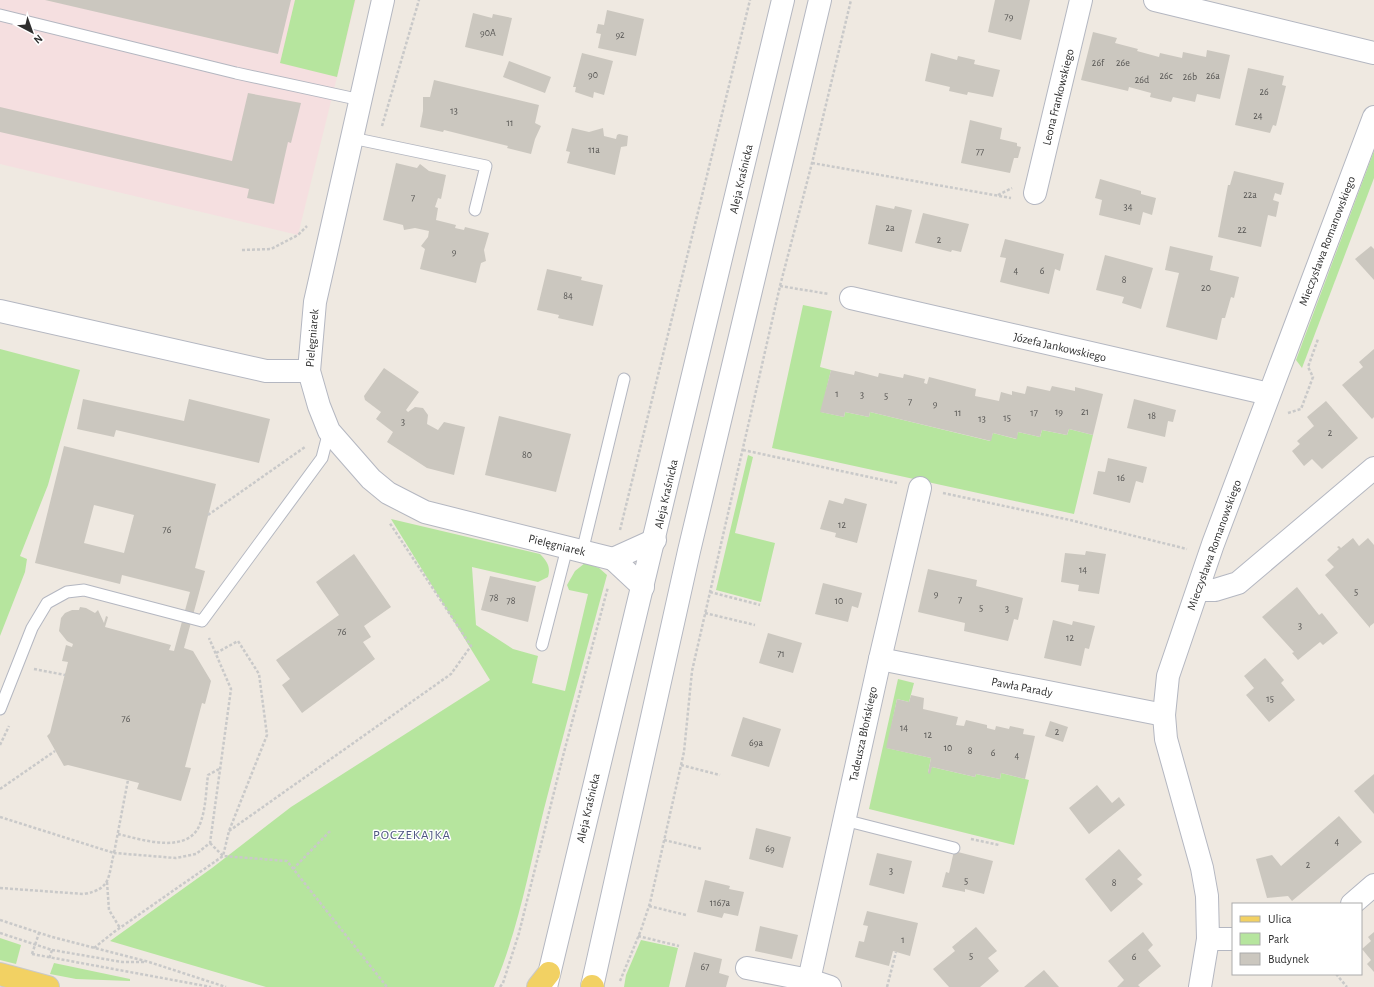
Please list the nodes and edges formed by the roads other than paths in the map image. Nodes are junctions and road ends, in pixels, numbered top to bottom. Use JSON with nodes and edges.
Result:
{"nodes":[{"id":1,"x":383,"y":0,"type":"edge"},
{"id":2,"x":783,"y":0,"type":"edge"},
{"id":3,"x":820,"y":0,"type":"edge"},
{"id":4,"x":1081,"y":0,"type":"edge"},
{"id":5,"x":1155,"y":0,"type":"edge"},
{"id":6,"x":0,"y":15,"type":"edge"},
{"id":7,"x":1374,"y":53,"type":"edge"},
{"id":8,"x":361,"y":100,"type":"junction"},
{"id":9,"x":1374,"y":117,"type":"edge"},
{"id":10,"x":352,"y":138,"type":"junction"},
{"id":11,"x":1034,"y":193,"type":"dead end"},
{"id":12,"x":475,"y":210,"type":"dead end"},
{"id":13,"x":851,"y":298,"type":"road end"},
{"id":14,"x":0,"y":311,"type":"edge"},
{"id":15,"x":309,"y":371,"type":"junction"},
{"id":16,"x":624,"y":379,"type":"dead end"},
{"id":17,"x":1269,"y":394,"type":"junction"},
{"id":18,"x":329,"y":431,"type":"junction"},
{"id":19,"x":1374,"y":468,"type":"edge"},
{"id":20,"x":920,"y":488,"type":"road end"},
{"id":21,"x":654,"y":540,"type":"junction"},
{"id":22,"x":574,"y":550,"type":"junction"},
{"id":23,"x":613,"y":559,"type":"junction"},
{"id":24,"x":643,"y":587,"type":"junction"},
{"id":25,"x":1198,"y":590,"type":"junction"},
{"id":26,"x":542,"y":645,"type":"dead end"},
{"id":27,"x":880,"y":659,"type":"junction"},
{"id":28,"x":0,"y":709,"type":"edge"},
{"id":29,"x":1164,"y":715,"type":"junction"},
{"id":30,"x":844,"y":820,"type":"junction"},
{"id":31,"x":954,"y":848,"type":"dead end"},
{"id":32,"x":1374,"y":886,"type":"edge"},
{"id":33,"x":1353,"y":903,"type":"edge"},
{"id":34,"x":1208,"y":939,"type":"junction"},
{"id":35,"x":1232,"y":940,"type":"edge"},
{"id":36,"x":747,"y":968,"type":"dead end"},
{"id":37,"x":0,"y":974,"type":"edge"},
{"id":38,"x":809,"y":980,"type":"junction"},
{"id":39,"x":544,"y":982,"type":"edge"},
{"id":40,"x":45,"y":986,"type":"edge"},
{"id":41,"x":592,"y":987,"type":"edge"},
{"id":42,"x":830,"y":987,"type":"edge"},
{"id":43,"x":1200,"y":987,"type":"edge"}],
"edges":[{"from":1,"to":8,"type":"street","name":"Pielęgniarek"},
{"from":2,"to":21,"type":"street","name":"Aleja Kraśnicka"},
{"from":3,"to":41,"type":"street"},
{"from":4,"to":11,"type":"street","name":"Leona Frankowskiego"},
{"from":5,"to":7,"type":"street"},
{"from":6,"to":8,"type":"lane"},
{"from":8,"to":10,"type":"street","name":"Pielęgniarek"},
{"from":9,"to":17,"type":"street","name":"Mieczysława Romanowskiego"},
{"from":10,"to":12,"type":"lane"},
{"from":10,"to":15,"type":"street","name":"Pielęgniarek"},
{"from":13,"to":17,"type":"street","name":"Józefa Jankowskiego"},
{"from":14,"to":15,"type":"street"},
{"from":15,"to":18,"type":"street","name":"Pielęgniarek"},
{"from":16,"to":22,"type":"lane"},
{"from":17,"to":25,"type":"street","name":"Mieczysława Romanowskiego"},
{"from":18,"to":22,"type":"street","name":"Pielęgniarek"},
{"from":18,"to":28,"type":"lane"},
{"from":19,"to":25,"type":"street"},
{"from":20,"to":27,"type":"street","name":"Tadeusza Błońskiego"},
{"from":21,"to":23,"type":"street"},
{"from":21,"to":24,"type":"street","name":"Aleja Kraśnicka"},
{"from":22,"to":23,"type":"street","name":"Pielęgniarek"},
{"from":22,"to":26,"type":"lane"},
{"from":23,"to":24,"type":"street"},
{"from":24,"to":39,"type":"street","name":"Aleja Kraśnicka"},
{"from":25,"to":29,"type":"street","name":"Mieczysława Romanowskiego"},
{"from":27,"to":29,"type":"street","name":"Pawła Parady"},
{"from":27,"to":30,"type":"street","name":"Tadeusza Błońskiego"},
{"from":29,"to":34,"type":"street","name":"Mieczysława Romanowskiego"},
{"from":30,"to":31,"type":"lane"},
{"from":30,"to":38,"type":"street","name":"Tadeusza Błońskiego"},
{"from":32,"to":33,"type":"street"},
{"from":34,"to":35,"type":"street"},
{"from":34,"to":43,"type":"street","name":"Mieczysława Romanowskiego"},
{"from":36,"to":38,"type":"street"},
{"from":37,"to":40,"type":"main road"},
{"from":38,"to":42,"type":"street"}]}
